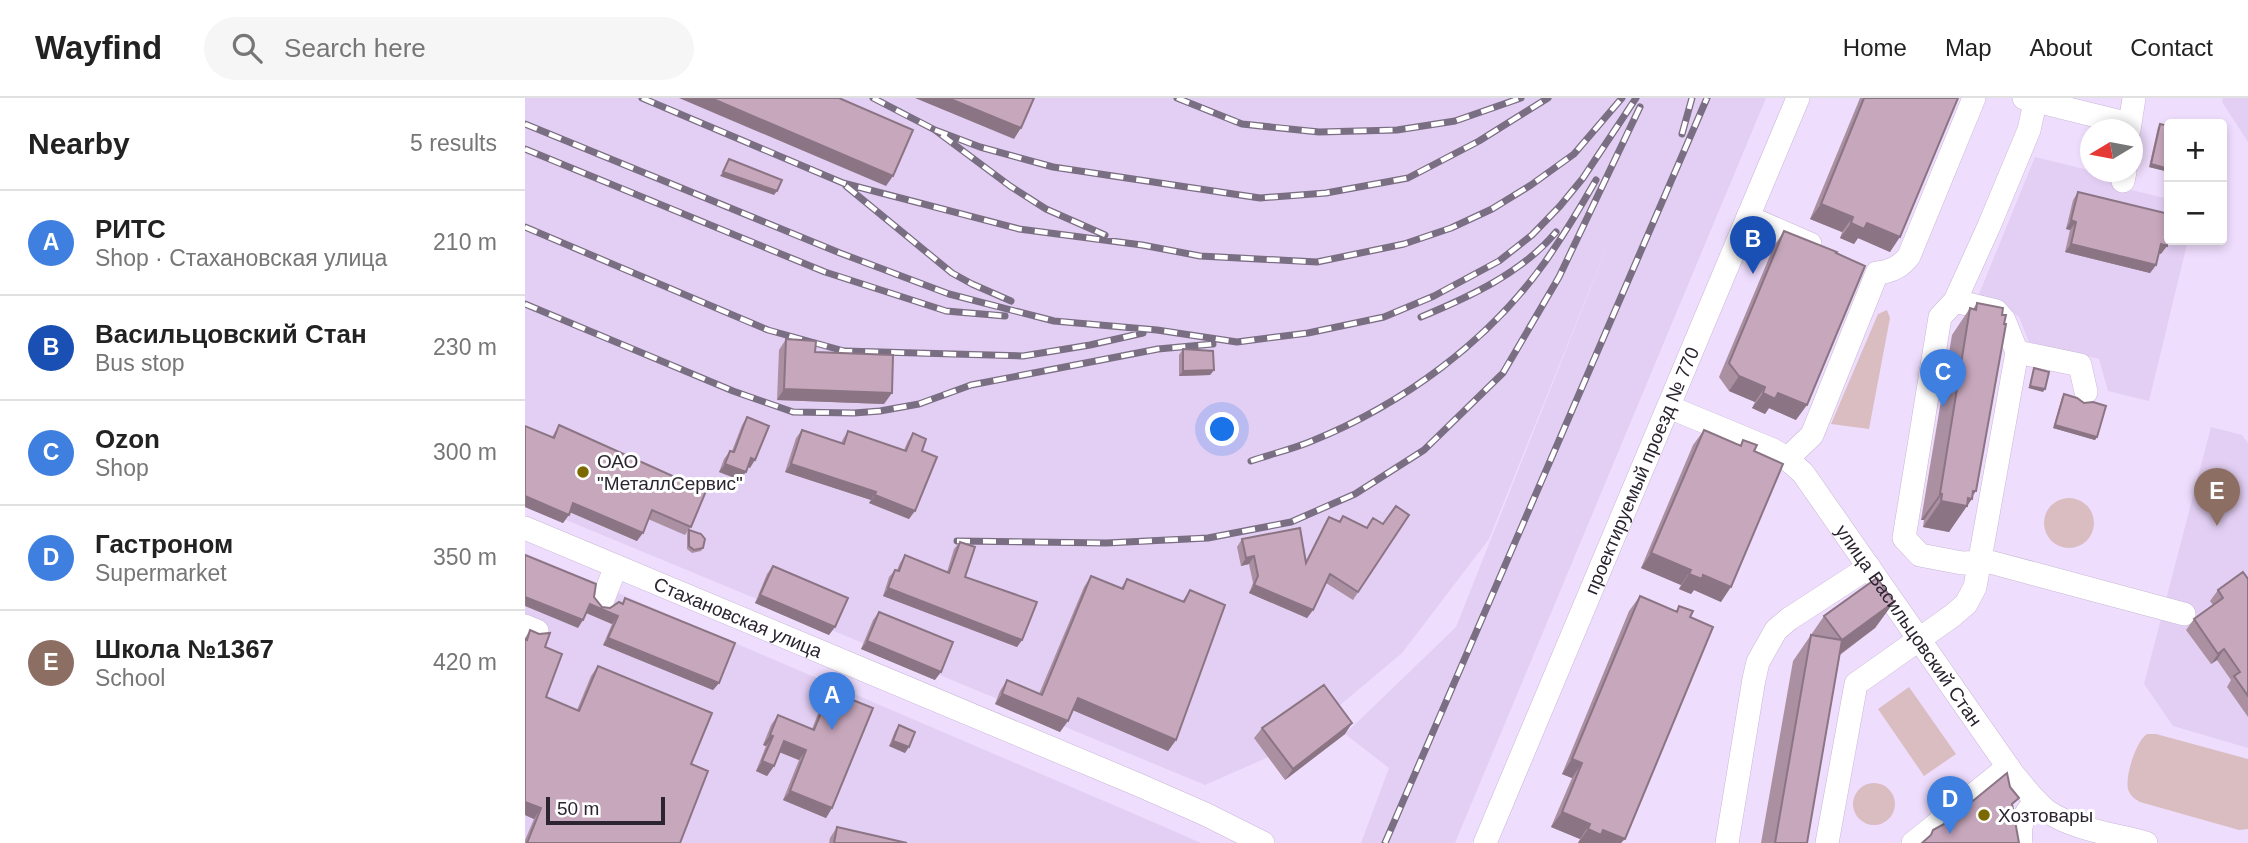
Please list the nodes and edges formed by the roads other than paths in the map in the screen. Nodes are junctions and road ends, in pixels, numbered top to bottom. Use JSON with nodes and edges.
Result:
{"nodes":[{"id":1,"x":1798,"y":98,"type":"edge"},
{"id":2,"x":1973,"y":98,"type":"edge"},
{"id":3,"x":2134,"y":98,"type":"edge"},
{"id":4,"x":2031,"y":99,"type":"edge"},
{"id":5,"x":2101,"y":119,"type":"edge"},
{"id":6,"x":2130,"y":119,"type":"edge"},
{"id":7,"x":1748,"y":217,"type":"junction"},
{"id":8,"x":1826,"y":251,"type":"edge"},
{"id":9,"x":1852,"y":262,"type":"edge"},
{"id":10,"x":1877,"y":273,"type":"junction"},
{"id":11,"x":1955,"y":301,"type":"junction"},
{"id":12,"x":2017,"y":352,"type":"junction"},
{"id":13,"x":2086,"y":392,"type":"dead end"},
{"id":14,"x":1668,"y":407,"type":"junction"},
{"id":15,"x":1787,"y":458,"type":"junction"},
{"id":16,"x":525,"y":528,"type":"edge"},
{"id":17,"x":1980,"y":562,"type":"junction"},
{"id":18,"x":616,"y":566,"type":"junction"},
{"id":19,"x":1869,"y":567,"type":"junction"},
{"id":20,"x":602,"y":602,"type":"edge"},
{"id":21,"x":2184,"y":614,"type":"dead end"},
{"id":22,"x":1920,"y":640,"type":"junction"},
{"id":23,"x":2008,"y":766,"type":"junction"},
{"id":24,"x":2036,"y":801,"type":"junction"},
{"id":25,"x":2110,"y":838,"type":"edge"},
{"id":26,"x":1263,"y":843,"type":"edge"},
{"id":27,"x":1485,"y":843,"type":"edge"},
{"id":28,"x":1727,"y":843,"type":"edge"},
{"id":29,"x":1827,"y":843,"type":"edge"},
{"id":30,"x":1913,"y":843,"type":"edge"},
{"id":31,"x":2021,"y":843,"type":"edge"},
{"id":32,"x":2146,"y":843,"type":"edge"}],
"edges":[{"from":1,"to":7,"type":"street","name":"проектируемый проезд № 770"},
{"from":2,"to":10,"type":"street"},
{"from":3,"to":6,"type":"street"},
{"from":4,"to":5,"type":"street"},
{"from":4,"to":11,"type":"street"},
{"from":7,"to":8,"type":"street"},
{"from":7,"to":14,"type":"street","name":"проектируемый проезд № 770"},
{"from":9,"to":10,"type":"street"},
{"from":10,"to":15,"type":"street"},
{"from":11,"to":12,"type":"street"},
{"from":11,"to":17,"type":"street"},
{"from":12,"to":13,"type":"street"},
{"from":12,"to":17,"type":"street"},
{"from":14,"to":15,"type":"street","name":"улица Васильцовский Стан"},
{"from":14,"to":27,"type":"street","name":"проектируемый проезд № 770"},
{"from":15,"to":19,"type":"street","name":"улица Васильцовский Стан"},
{"from":16,"to":18,"type":"street","name":"Стахановская улица"},
{"from":17,"to":21,"type":"street"},
{"from":17,"to":22,"type":"street"},
{"from":18,"to":20,"type":"street"},
{"from":18,"to":26,"type":"street","name":"Стахановская улица"},
{"from":19,"to":22,"type":"street","name":"улица Васильцовский Стан"},
{"from":19,"to":28,"type":"street"},
{"from":22,"to":23,"type":"street","name":"улица Васильцовский Стан"},
{"from":22,"to":29,"type":"street"},
{"from":23,"to":24,"type":"street","name":"улица Васильцовский Стан"},
{"from":23,"to":30,"type":"street"},
{"from":24,"to":25,"type":"street","name":"улица Васильцовский Стан"},
{"from":24,"to":31,"type":"street"},
{"from":25,"to":32,"type":"street","name":"улица Васильцовский Стан"}]}
